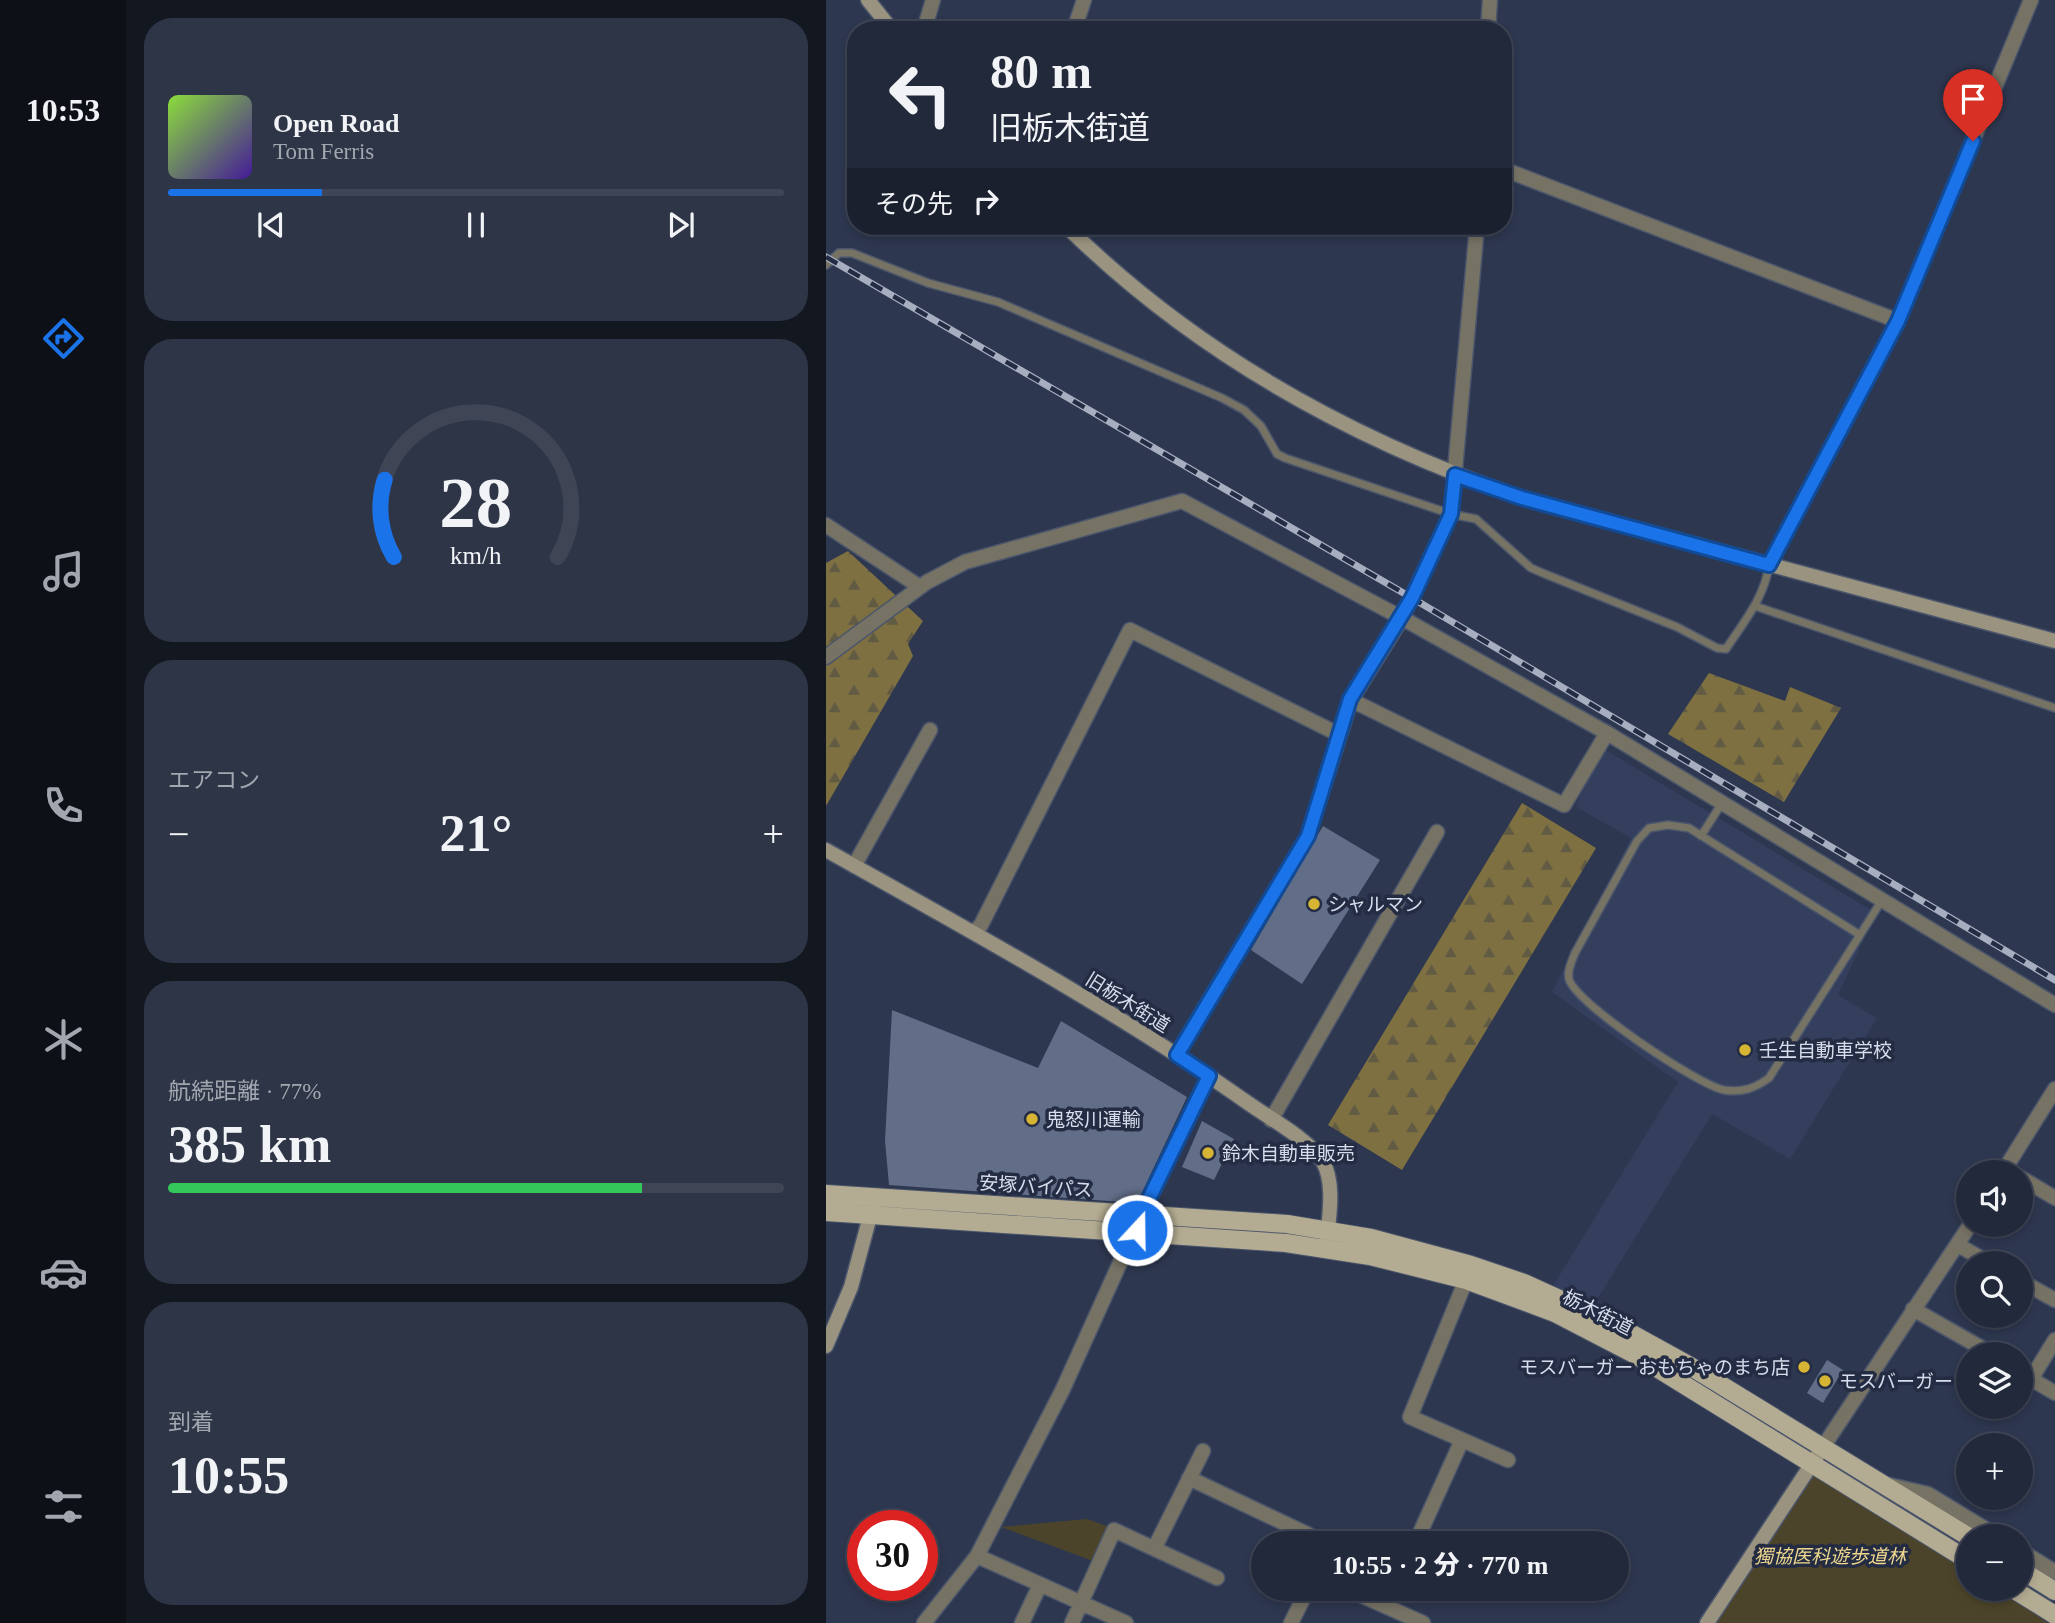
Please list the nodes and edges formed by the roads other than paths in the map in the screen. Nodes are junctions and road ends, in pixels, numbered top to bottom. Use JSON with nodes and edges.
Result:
{"nodes":[{"id":1,"x":868,"y":0,"type":"edge"},
{"id":2,"x":933,"y":0,"type":"edge"},
{"id":3,"x":1084,"y":0,"type":"edge"},
{"id":4,"x":1489,"y":0,"type":"edge"},
{"id":5,"x":2031,"y":0,"type":"edge"},
{"id":6,"x":885,"y":21,"type":"edge"},
{"id":7,"x":927,"y":21,"type":"edge"},
{"id":8,"x":1077,"y":21,"type":"edge"},
{"id":9,"x":1488,"y":21,"type":"edge"},
{"id":10,"x":1512,"y":172,"type":"edge"},
{"id":11,"x":1076,"y":235,"type":"edge"},
{"id":12,"x":1476,"y":235,"type":"edge"},
{"id":13,"x":826,"y":265,"type":"edge"},
{"id":14,"x":1898,"y":321,"type":"junction"},
{"id":15,"x":1455,"y":475,"type":"junction"},
{"id":16,"x":1451,"y":514,"type":"junction"},
{"id":17,"x":826,"y":525,"type":"edge"},
{"id":18,"x":1769,"y":565,"type":"junction"},
{"id":19,"x":920,"y":587,"type":"junction"},
{"id":20,"x":1755,"y":606,"type":"junction"},
{"id":21,"x":1402,"y":618,"type":"junction"},
{"id":22,"x":2055,"y":641,"type":"edge"},
{"id":23,"x":826,"y":657,"type":"edge"},
{"id":24,"x":1350,"y":699,"type":"junction"},
{"id":25,"x":2055,"y":708,"type":"edge"},
{"id":26,"x":930,"y":730,"type":"dead end"},
{"id":27,"x":1607,"y":733,"type":"junction"},
{"id":28,"x":1338,"y":734,"type":"junction"},
{"id":29,"x":1722,"y":803,"type":"junction"},
{"id":30,"x":1437,"y":832,"type":"dead end"},
{"id":31,"x":1701,"y":836,"type":"junction"},
{"id":32,"x":826,"y":850,"type":"edge"},
{"id":33,"x":854,"y":866,"type":"junction"},
{"id":34,"x":1882,"y":900,"type":"junction"},
{"id":35,"x":974,"y":932,"type":"junction"},
{"id":36,"x":1860,"y":935,"type":"junction"},
{"id":37,"x":2055,"y":1005,"type":"edge"},
{"id":38,"x":1177,"y":1055,"type":"junction"},
{"id":39,"x":1209,"y":1076,"type":"junction"},
{"id":40,"x":2055,"y":1089,"type":"edge"},
{"id":41,"x":1271,"y":1120,"type":"junction"},
{"id":42,"x":2013,"y":1160,"type":"edge"},
{"id":43,"x":2033,"y":1185,"type":"edge"},
{"id":44,"x":826,"y":1194,"type":"edge"},
{"id":45,"x":873,"y":1197,"type":"junction"},
{"id":46,"x":2055,"y":1198,"type":"edge"},
{"id":47,"x":826,"y":1212,"type":"edge"},
{"id":48,"x":872,"y":1215,"type":"junction"},
{"id":49,"x":1139,"y":1222,"type":"junction"},
{"id":50,"x":1328,"y":1229,"type":"junction"},
{"id":51,"x":1963,"y":1237,"type":"edge"},
{"id":52,"x":1958,"y":1245,"type":"junction"},
{"id":53,"x":1326,"y":1248,"type":"junction"},
{"id":54,"x":1968,"y":1251,"type":"edge"},
{"id":55,"x":1466,"y":1280,"type":"junction"},
{"id":56,"x":2033,"y":1288,"type":"edge"},
{"id":57,"x":2055,"y":1300,"type":"edge"},
{"id":58,"x":1913,"y":1309,"type":"junction"},
{"id":59,"x":2055,"y":1340,"type":"edge"},
{"id":60,"x":1971,"y":1342,"type":"edge"},
{"id":61,"x":826,"y":1346,"type":"edge"},
{"id":62,"x":2033,"y":1367,"type":"edge"},
{"id":63,"x":2033,"y":1380,"type":"edge"},
{"id":64,"x":2055,"y":1393,"type":"edge"},
{"id":65,"x":1462,"y":1440,"type":"junction"},
{"id":66,"x":1824,"y":1447,"type":"junction"},
{"id":67,"x":1203,"y":1451,"type":"dead end"},
{"id":68,"x":1508,"y":1460,"type":"dead end"},
{"id":69,"x":1813,"y":1464,"type":"junction"},
{"id":70,"x":1189,"y":1478,"type":"junction"},
{"id":71,"x":1881,"y":1483,"type":"junction"},
{"id":72,"x":1977,"y":1524,"type":"edge"},
{"id":73,"x":1956,"y":1529,"type":"edge"},
{"id":74,"x":1301,"y":1531,"type":"edge"},
{"id":75,"x":1421,"y":1531,"type":"edge"},
{"id":76,"x":1155,"y":1547,"type":"junction"},
{"id":77,"x":1956,"y":1553,"type":"edge"},
{"id":78,"x":976,"y":1556,"type":"junction"},
{"id":79,"x":2033,"y":1558,"type":"edge"},
{"id":80,"x":2055,"y":1572,"type":"edge"},
{"id":81,"x":2033,"y":1577,"type":"edge"},
{"id":82,"x":1217,"y":1578,"type":"dead end"},
{"id":83,"x":1040,"y":1585,"type":"junction"},
{"id":84,"x":2055,"y":1591,"type":"edge"},
{"id":85,"x":1302,"y":1601,"type":"edge"},
{"id":86,"x":1375,"y":1601,"type":"edge"},
{"id":87,"x":1388,"y":1601,"type":"edge"},
{"id":88,"x":2032,"y":1601,"type":"edge"},
{"id":89,"x":1082,"y":1603,"type":"junction"},
{"id":90,"x":1386,"y":1606,"type":"junction"},
{"id":91,"x":2055,"y":1615,"type":"edge"},
{"id":92,"x":923,"y":1623,"type":"edge"},
{"id":93,"x":1022,"y":1623,"type":"edge"},
{"id":94,"x":1072,"y":1623,"type":"edge"},
{"id":95,"x":1126,"y":1623,"type":"edge"},
{"id":96,"x":1291,"y":1623,"type":"edge"},
{"id":97,"x":1423,"y":1623,"type":"edge"},
{"id":98,"x":1707,"y":1623,"type":"edge"}],
"edges":[{"from":1,"to":6,"type":"street"},
{"from":2,"to":7,"type":"street"},
{"from":3,"to":8,"type":"street"},
{"from":4,"to":9,"type":"street"},
{"from":5,"to":14,"type":"street"},
{"from":10,"to":14,"type":"street"},
{"from":11,"to":15,"type":"street"},
{"from":12,"to":15,"type":"street"},
{"from":13,"to":16,"type":"lane"},
{"from":14,"to":18,"type":"street"},
{"from":15,"to":16,"type":"street"},
{"from":15,"to":18,"type":"street"},
{"from":16,"to":20,"type":"lane"},
{"from":16,"to":21,"type":"street"},
{"from":17,"to":19,"type":"street"},
{"from":18,"to":20,"type":"lane"},
{"from":18,"to":22,"type":"street"},
{"from":19,"to":21,"type":"street"},
{"from":19,"to":23,"type":"street"},
{"from":20,"to":25,"type":"lane"},
{"from":21,"to":24,"type":"street"},
{"from":21,"to":27,"type":"street"},
{"from":24,"to":27,"type":"street"},
{"from":24,"to":28,"type":"street"},
{"from":26,"to":33,"type":"street"},
{"from":27,"to":29,"type":"street"},
{"from":28,"to":35,"type":"street"},
{"from":28,"to":38,"type":"street"},
{"from":29,"to":31,"type":"lane"},
{"from":29,"to":34,"type":"street"},
{"from":30,"to":41,"type":"street"},
{"from":31,"to":36,"type":"lane"},
{"from":31,"to":36,"type":"lane"},
{"from":32,"to":33,"type":"street","name":"旧栃木街道"},
{"from":33,"to":35,"type":"street","name":"旧栃木街道"},
{"from":34,"to":36,"type":"lane"},
{"from":34,"to":37,"type":"street"},
{"from":35,"to":38,"type":"street","name":"旧栃木街道"},
{"from":38,"to":39,"type":"street","name":"旧栃木街道"},
{"from":39,"to":41,"type":"street","name":"旧栃木街道"},
{"from":39,"to":49,"type":"street"},
{"from":40,"to":42,"type":"street"},
{"from":41,"to":50,"type":"street","name":"旧栃木街道"},
{"from":43,"to":46,"type":"street"},
{"from":44,"to":45,"type":"main road","name":"安塚バイパス"},
{"from":45,"to":48,"type":"street"},
{"from":45,"to":49,"type":"main road","name":"安塚バイパス"},
{"from":47,"to":48,"type":"main road","name":"安塚バイパス"},
{"from":48,"to":49,"type":"main road","name":"安塚バイパス"},
{"from":48,"to":61,"type":"street"},
{"from":49,"to":50,"type":"main road","name":"安塚バイパス"},
{"from":49,"to":53,"type":"main road","name":"安塚バイパス"},
{"from":49,"to":78,"type":"street"},
{"from":50,"to":53,"type":"street","name":"旧栃木街道"},
{"from":50,"to":66,"type":"main road","name":"栃木街道"},
{"from":51,"to":52,"type":"street"},
{"from":52,"to":54,"type":"street"},
{"from":52,"to":58,"type":"street"},
{"from":53,"to":55,"type":"main road","name":"栃木街道"},
{"from":55,"to":65,"type":"street"},
{"from":55,"to":69,"type":"main road","name":"栃木街道"},
{"from":56,"to":57,"type":"street"},
{"from":58,"to":60,"type":"street"},
{"from":58,"to":66,"type":"street"},
{"from":59,"to":62,"type":"street"},
{"from":63,"to":64,"type":"street"},
{"from":65,"to":68,"type":"street"},
{"from":65,"to":75,"type":"street"},
{"from":66,"to":69,"type":"street"},
{"from":66,"to":71,"type":"main road","name":"栃木街道"},
{"from":67,"to":70,"type":"street"},
{"from":69,"to":77,"type":"main road","name":"栃木街道"},
{"from":69,"to":98,"type":"street"},
{"from":70,"to":74,"type":"street"},
{"from":70,"to":76,"type":"street"},
{"from":71,"to":72,"type":"street"},
{"from":71,"to":73,"type":"main road","name":"栃木街道"},
{"from":76,"to":82,"type":"street"},
{"from":76,"to":89,"type":"street"},
{"from":78,"to":83,"type":"street"},
{"from":78,"to":92,"type":"street"},
{"from":79,"to":80,"type":"street"},
{"from":81,"to":84,"type":"main road"},
{"from":83,"to":89,"type":"street"},
{"from":83,"to":93,"type":"street"},
{"from":85,"to":96,"type":"street"},
{"from":86,"to":90,"type":"street"},
{"from":87,"to":90,"type":"street"},
{"from":88,"to":91,"type":"main road"},
{"from":89,"to":94,"type":"street"},
{"from":89,"to":95,"type":"street"},
{"from":90,"to":97,"type":"street"}]}
